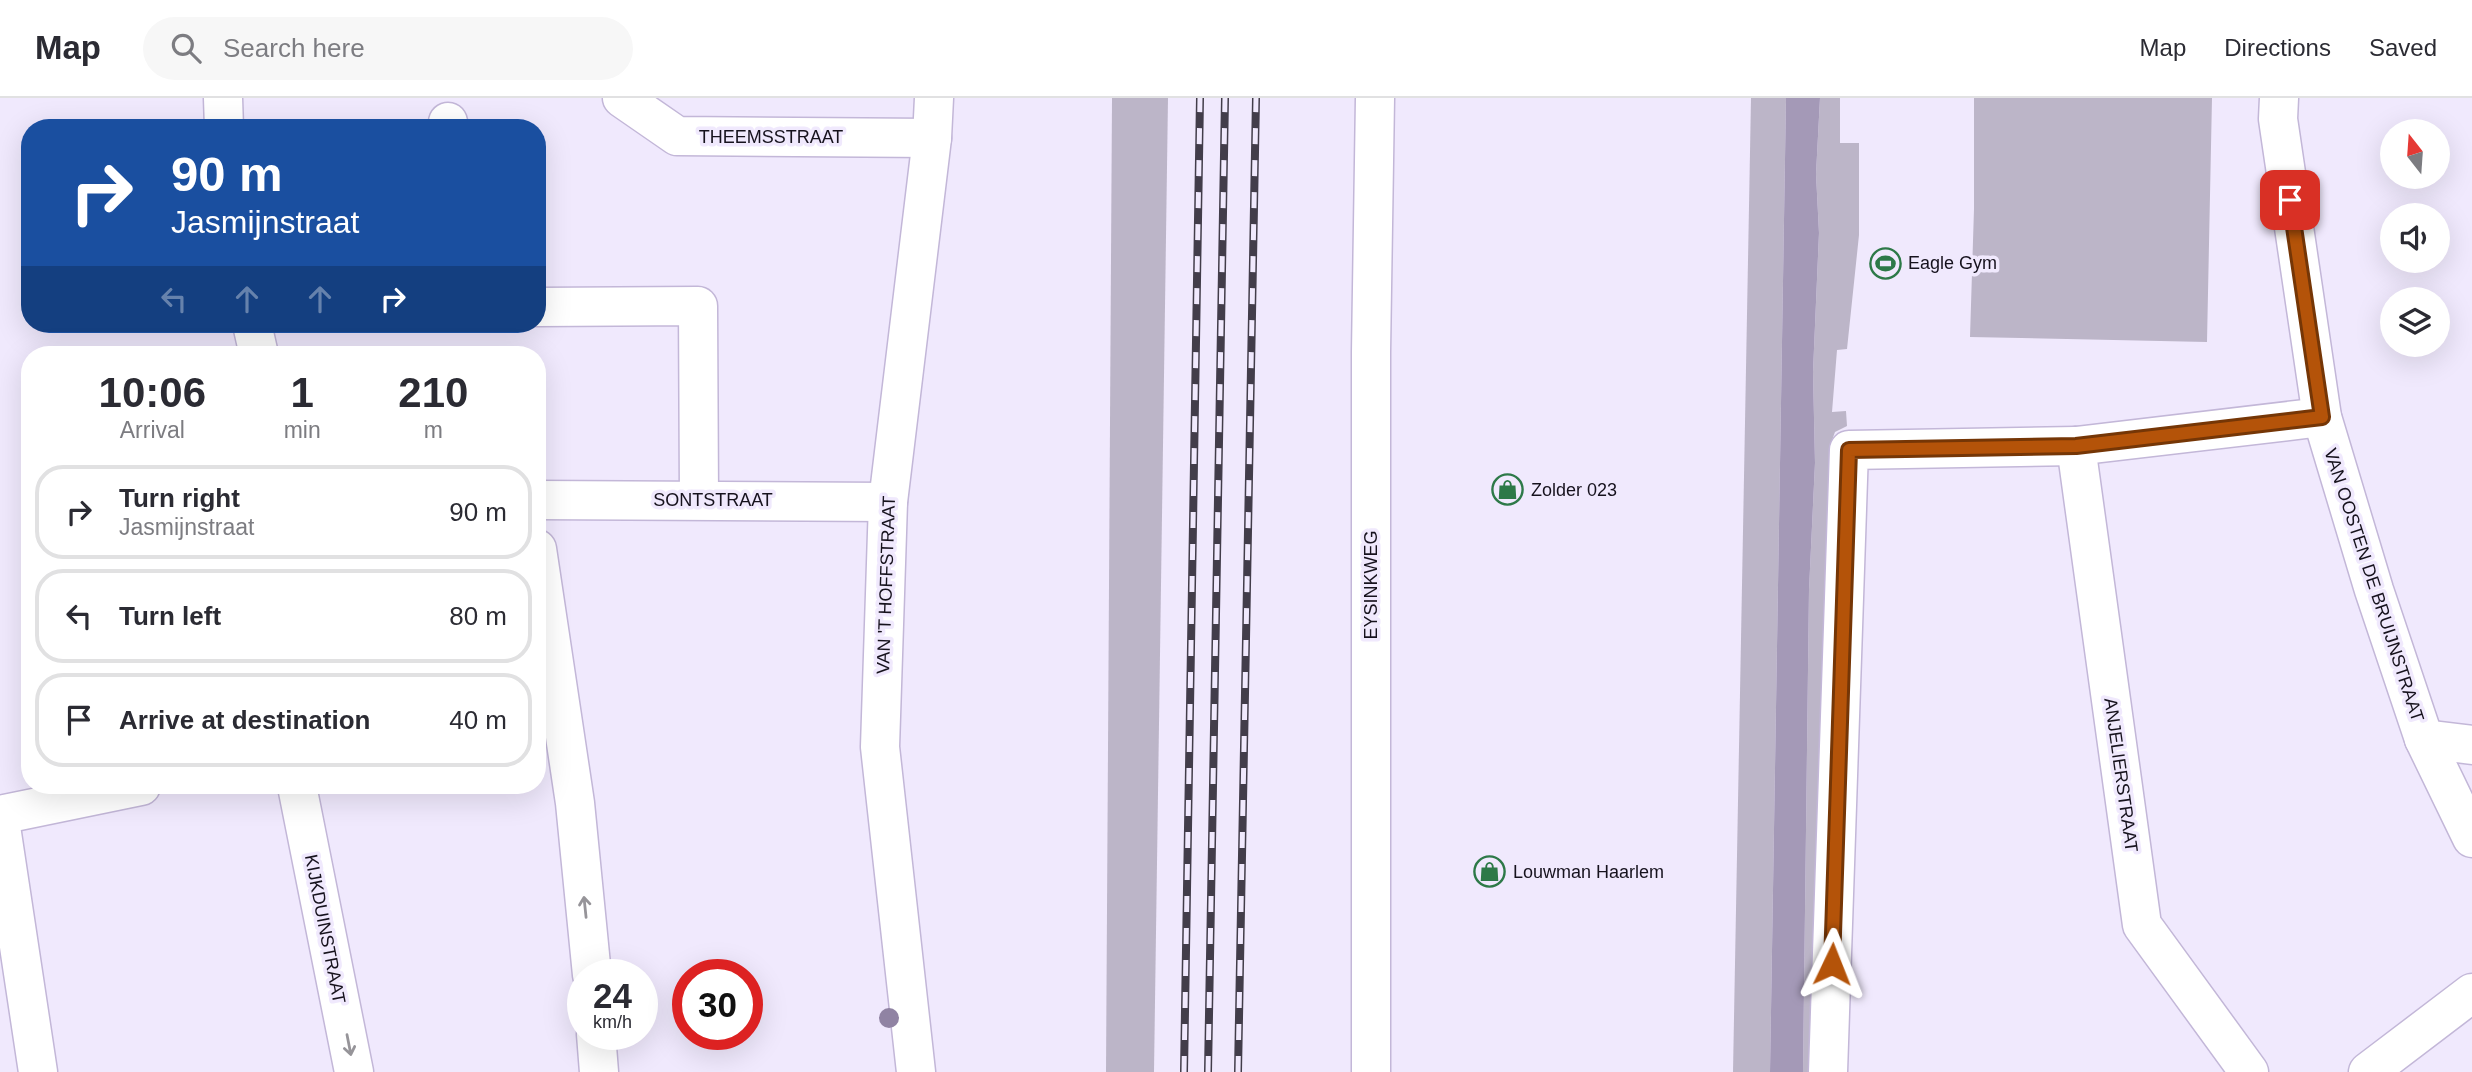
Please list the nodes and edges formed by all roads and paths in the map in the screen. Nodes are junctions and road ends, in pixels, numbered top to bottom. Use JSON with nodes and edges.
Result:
{"nodes":[{"id":1,"x":223,"y":98,"type":"edge"},
{"id":2,"x":622,"y":98,"type":"edge"},
{"id":3,"x":934,"y":98,"type":"edge"},
{"id":4,"x":1375,"y":98,"type":"edge"},
{"id":5,"x":2279,"y":98,"type":"edge"},
{"id":6,"x":224,"y":119,"type":"edge"},
{"id":7,"x":932,"y":138,"type":"junction"},
{"id":8,"x":546,"y":307,"type":"edge"},
{"id":9,"x":2322,"y":417,"type":"junction"},
{"id":10,"x":2076,"y":446,"type":"junction"},
{"id":11,"x":699,"y":499,"type":"junction"},
{"id":12,"x":546,"y":500,"type":"edge"},
{"id":13,"x":888,"y":502,"type":"junction"},
{"id":14,"x":546,"y":676,"type":"edge"},
{"id":15,"x":548,"y":704,"type":"edge"},
{"id":16,"x":2424,"y":739,"type":"junction"},
{"id":17,"x":2472,"y":745,"type":"edge"},
{"id":18,"x":105,"y":794,"type":"edge"},
{"id":19,"x":299,"y":794,"type":"edge"},
{"id":20,"x":0,"y":817,"type":"edge"},
{"id":21,"x":2472,"y":838,"type":"edge"},
{"id":22,"x":590,"y":959,"type":"edge"},
{"id":23,"x":2472,"y":993,"type":"edge"},
{"id":24,"x":597,"y":1050,"type":"edge"},
{"id":25,"x":38,"y":1072,"type":"edge"},
{"id":26,"x":354,"y":1072,"type":"edge"},
{"id":27,"x":599,"y":1072,"type":"edge"},
{"id":28,"x":916,"y":1072,"type":"edge"},
{"id":29,"x":1370,"y":1072,"type":"edge"},
{"id":30,"x":1828,"y":1072,"type":"edge"},
{"id":31,"x":2249,"y":1072,"type":"edge"},
{"id":32,"x":2368,"y":1072,"type":"edge"}],
"edges":[{"from":1,"to":6,"type":"street"},
{"from":2,"to":7,"type":"street","name":"THEEMSSTRAAT"},
{"from":3,"to":7,"type":"street","name":"VAN 'T HOFFSTRAAT"},
{"from":4,"to":29,"type":"street","name":"EYSINKWEG"},
{"from":5,"to":9,"type":"street","name":"VAN OOSTEN DE BRUIJNSTRAAT"},
{"from":7,"to":13,"type":"street","name":"VAN 'T HOFFSTRAAT"},
{"from":8,"to":11,"type":"street"},
{"from":9,"to":10,"type":"street"},
{"from":9,"to":16,"type":"street","name":"VAN OOSTEN DE BRUIJNSTRAAT"},
{"from":10,"to":30,"type":"street"},
{"from":10,"to":31,"type":"street","name":"ANJELIERSTRAAT"},
{"from":11,"to":12,"type":"street","name":"SONTSTRAAT"},
{"from":11,"to":13,"type":"street","name":"SONTSTRAAT"},
{"from":13,"to":28,"type":"street","name":"VAN 'T HOFFSTRAAT"},
{"from":14,"to":15,"type":"street"},
{"from":22,"to":15,"type":"street","one_way":true},
{"from":16,"to":17,"type":"street","name":"VAN OOSTEN DE BRUIJNSTRAAT"},
{"from":16,"to":21,"type":"street","name":"VAN OOSTEN DE BRUIJNSTRAAT"},
{"from":18,"to":20,"type":"street"},
{"from":19,"to":26,"type":"street","name":"KIJKDUINSTRAAT","one_way":true},
{"from":20,"to":25,"type":"street"},
{"from":23,"to":32,"type":"street"},
{"from":24,"to":27,"type":"street"}]}
